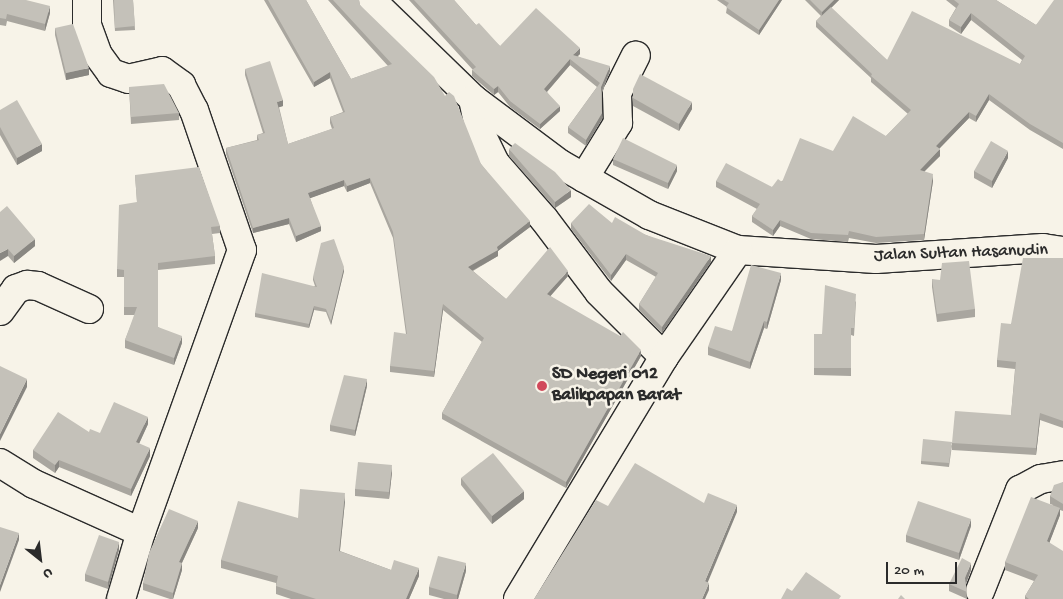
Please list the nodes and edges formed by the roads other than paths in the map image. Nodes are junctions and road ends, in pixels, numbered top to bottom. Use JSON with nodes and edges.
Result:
{"nodes":[{"id":1,"x":87,"y":0,"type":"edge"},
{"id":2,"x":371,"y":0,"type":"edge"},
{"id":3,"x":636,"y":55,"type":"dead end"},
{"id":4,"x":473,"y":99,"type":"junction"},
{"id":5,"x":584,"y":178,"type":"junction"},
{"id":6,"x":738,"y":250,"type":"junction"},
{"id":7,"x":1063,"y":251,"type":"edge"},
{"id":8,"x":89,"y":309,"type":"dead end"},
{"id":9,"x":0,"y":311,"type":"edge"},
{"id":10,"x":664,"y":357,"type":"junction"},
{"id":11,"x":0,"y":463,"type":"edge"},
{"id":12,"x":1063,"y":475,"type":"edge"},
{"id":13,"x":141,"y":532,"type":"junction"},
{"id":14,"x":980,"y":591,"type":"dead end"},
{"id":15,"x":121,"y":599,"type":"edge"},
{"id":16,"x":518,"y":599,"type":"edge"}],
"edges":[{"from":1,"to":13,"type":"street"},
{"from":2,"to":4,"type":"street","name":"Jalan Sultan Hasanudin"},
{"from":3,"to":5,"type":"street"},
{"from":4,"to":5,"type":"street","name":"Jalan Sultan Hasanudin"},
{"from":4,"to":10,"type":"street"},
{"from":5,"to":6,"type":"street","name":"Jalan Sultan Hasanudin"},
{"from":6,"to":7,"type":"street","name":"Jalan Sultan Hasanudin"},
{"from":6,"to":10,"type":"street"},
{"from":8,"to":9,"type":"street"},
{"from":10,"to":16,"type":"street"},
{"from":11,"to":13,"type":"street"},
{"from":12,"to":14,"type":"street"},
{"from":13,"to":15,"type":"street"}]}
